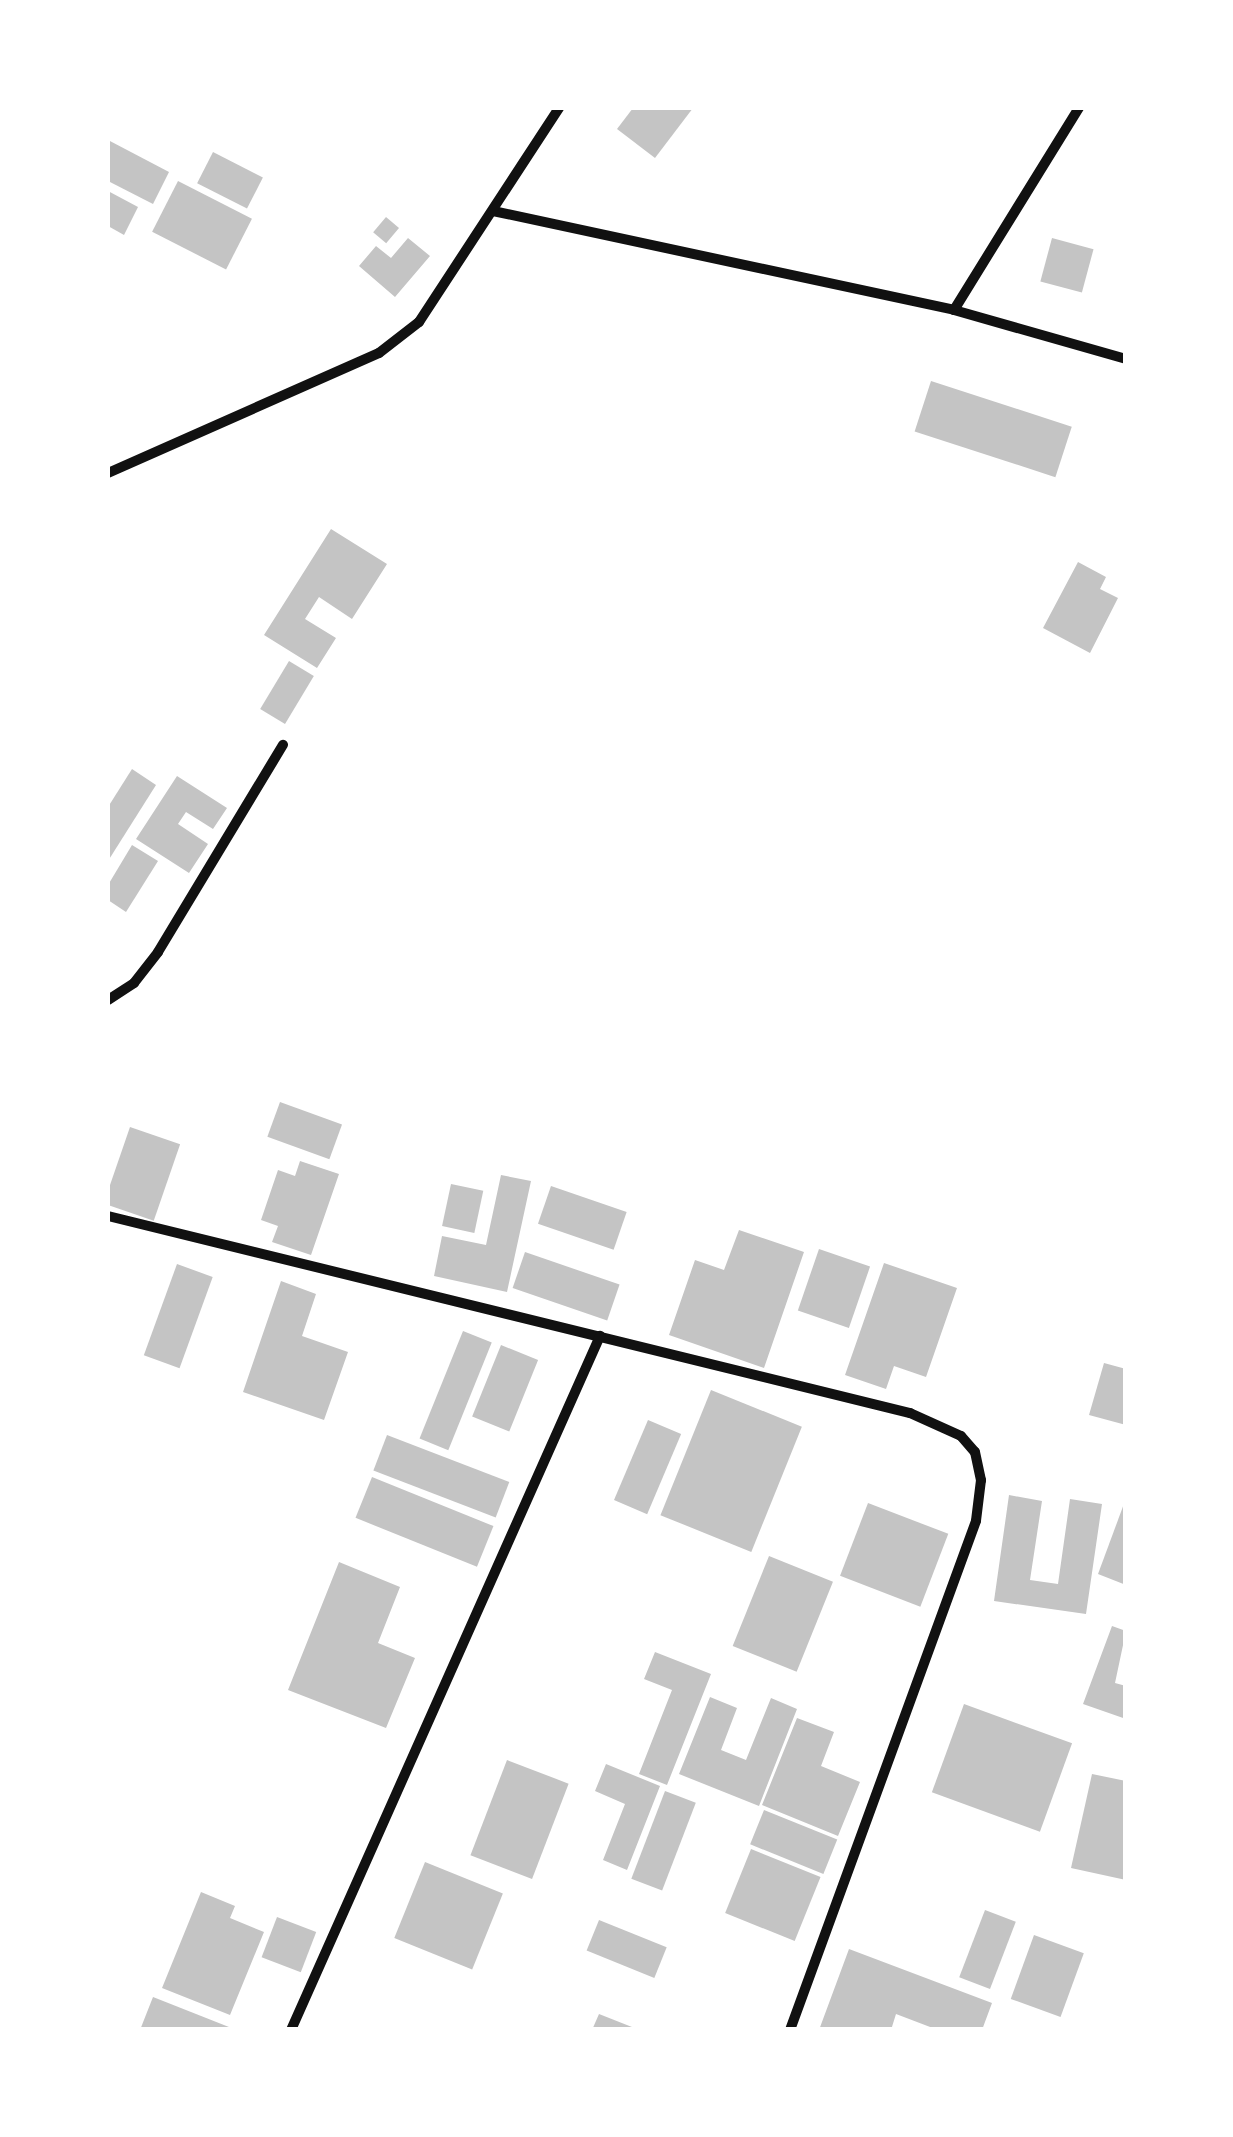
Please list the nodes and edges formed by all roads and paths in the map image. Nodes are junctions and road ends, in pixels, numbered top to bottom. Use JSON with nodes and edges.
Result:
{"nodes":[{"id":1,"x":559,"y":108,"type":"edge"},
{"id":2,"x":1079,"y":108,"type":"edge"},
{"id":3,"x":494,"y":211,"type":"junction"},
{"id":4,"x":954,"y":310,"type":"junction"},
{"id":5,"x":1126,"y":359,"type":"edge"},
{"id":6,"x":108,"y":474,"type":"edge"},
{"id":7,"x":283,"y":745,"type":"dead end"},
{"id":8,"x":108,"y":1000,"type":"edge"},
{"id":9,"x":108,"y":1216,"type":"edge"},
{"id":10,"x":600,"y":1336,"type":"junction"},
{"id":11,"x":290,"y":2030,"type":"edge"},
{"id":12,"x":790,"y":2030,"type":"edge"}],
"edges":[{"from":1,"to":3,"type":"street"},
{"from":2,"to":4,"type":"street"},
{"from":3,"to":4,"type":"street"},
{"from":3,"to":6,"type":"street"},
{"from":4,"to":5,"type":"street"},
{"from":7,"to":8,"type":"street"},
{"from":9,"to":10,"type":"street"},
{"from":10,"to":11,"type":"street"},
{"from":10,"to":12,"type":"street"}]}
